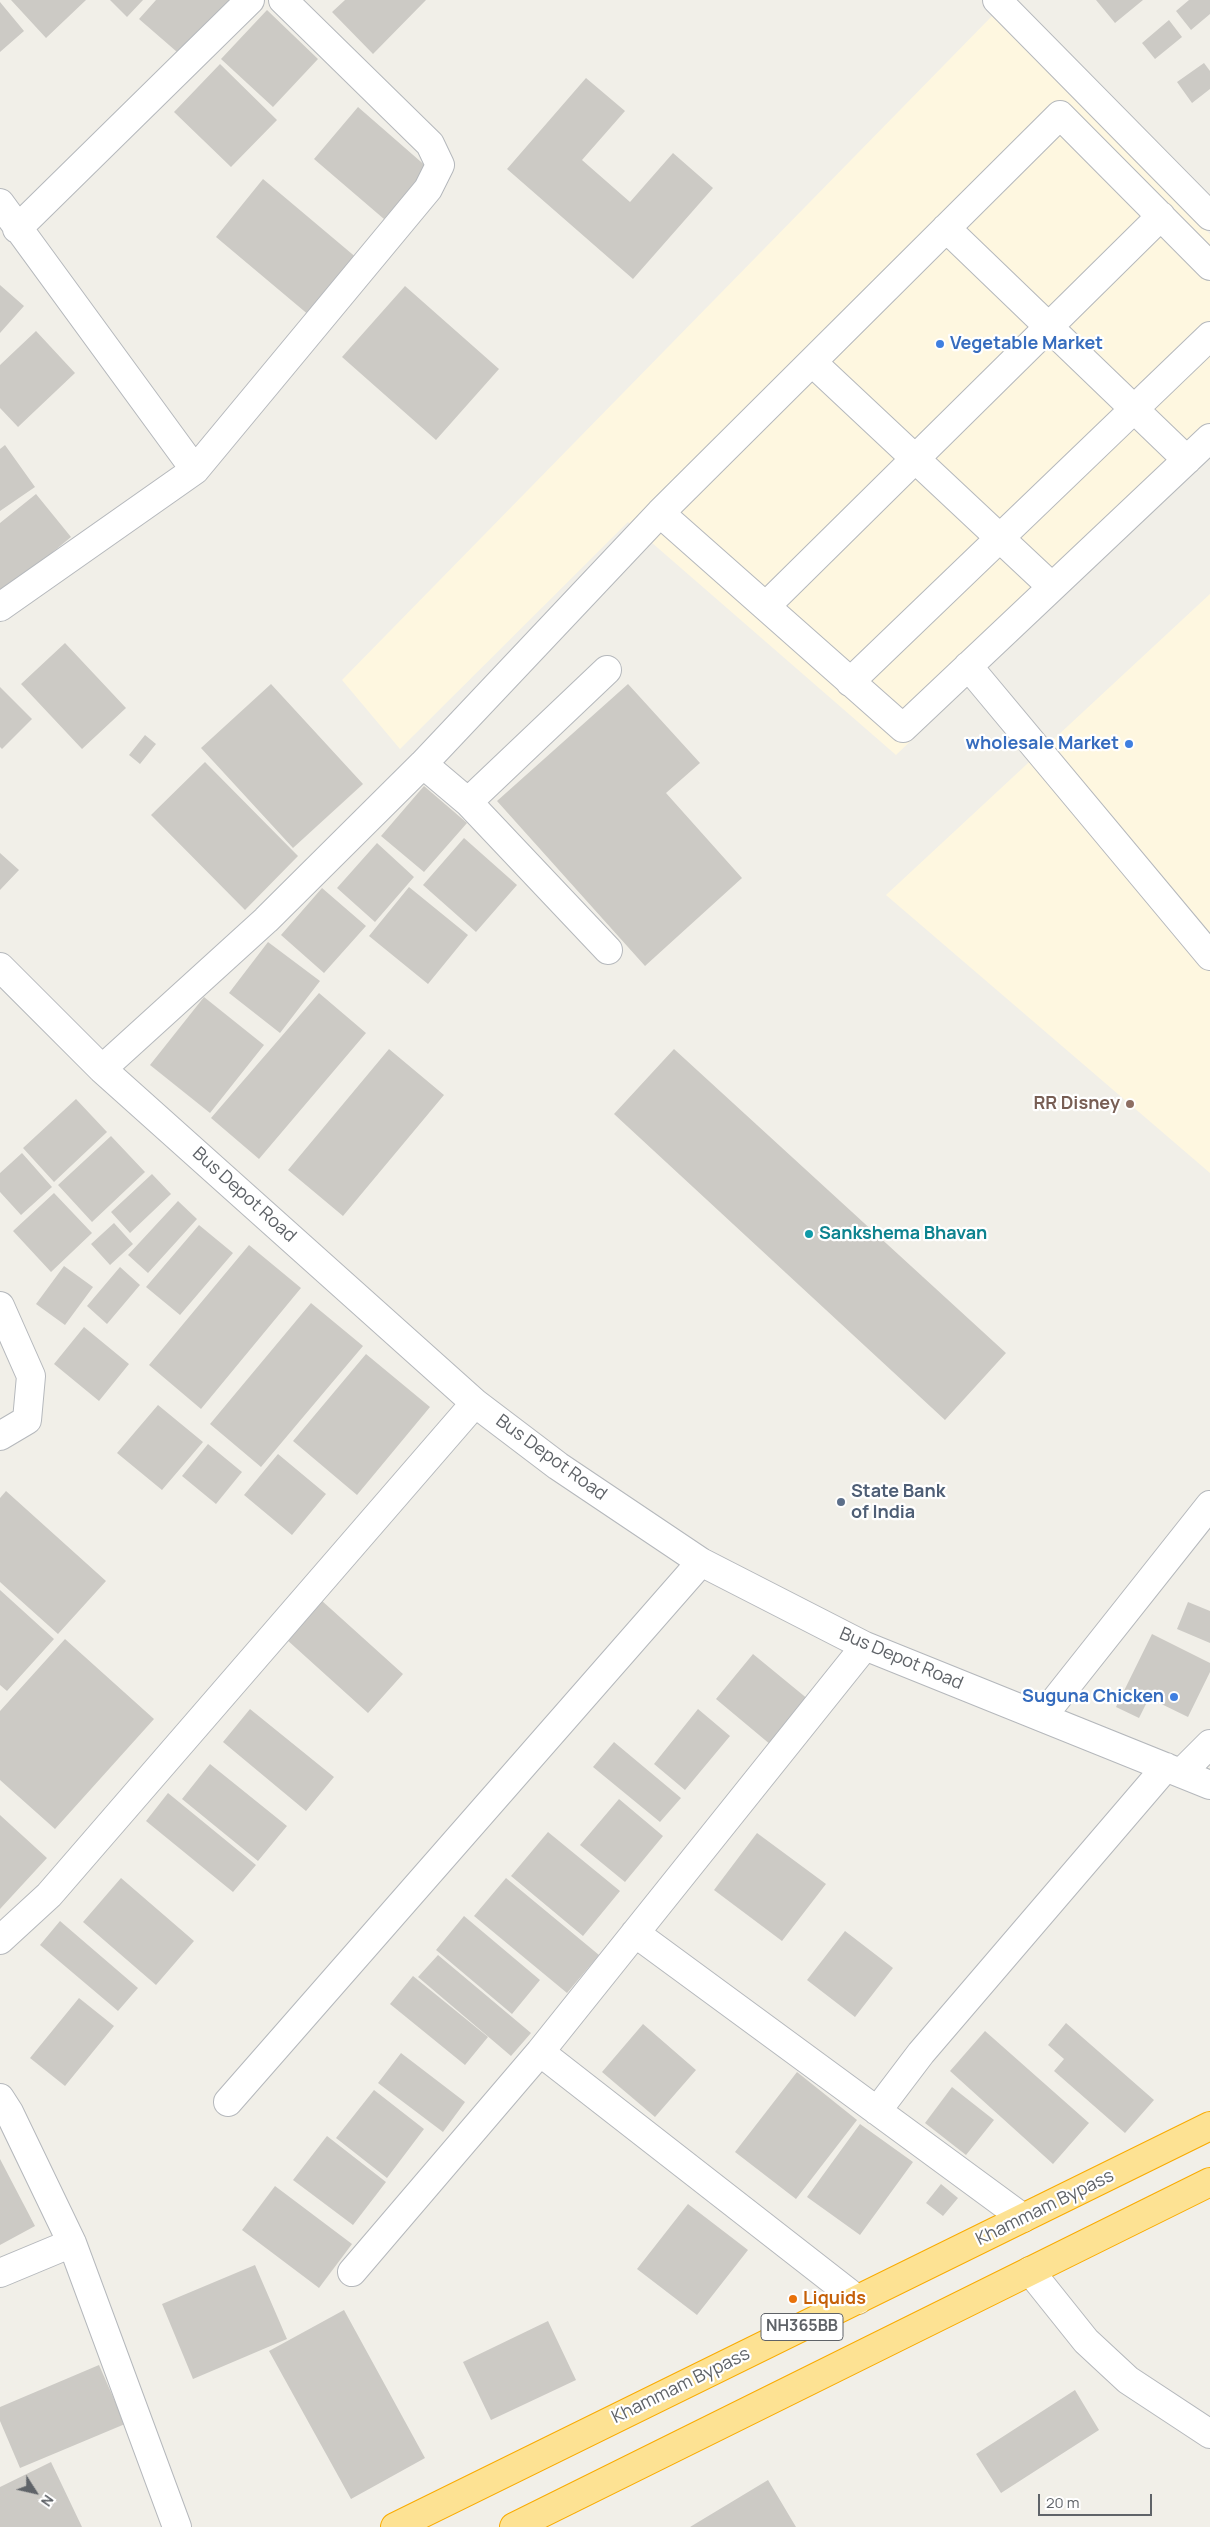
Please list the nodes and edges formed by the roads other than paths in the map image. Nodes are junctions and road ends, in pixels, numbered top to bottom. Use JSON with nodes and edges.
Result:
{"nodes":[{"id":1,"x":250,"y":0,"type":"edge"},
{"id":2,"x":283,"y":0,"type":"edge"},
{"id":3,"x":997,"y":0,"type":"edge"},
{"id":4,"x":0,"y":203,"type":"edge"},
{"id":5,"x":1161,"y":216,"type":"junction"},
{"id":6,"x":1210,"y":216,"type":"edge"},
{"id":7,"x":946,"y":228,"type":"junction"},
{"id":8,"x":17,"y":229,"type":"junction"},
{"id":9,"x":1210,"y":266,"type":"edge"},
{"id":10,"x":1048,"y":327,"type":"junction"},
{"id":11,"x":1210,"y":336,"type":"edge"},
{"id":12,"x":812,"y":362,"type":"junction"},
{"id":13,"x":1134,"y":409,"type":"junction"},
{"id":14,"x":1210,"y":438,"type":"edge"},
{"id":15,"x":916,"y":459,"type":"junction"},
{"id":16,"x":1187,"y":460,"type":"junction"},
{"id":17,"x":195,"y":470,"type":"junction"},
{"id":18,"x":660,"y":513,"type":"junction"},
{"id":19,"x":1000,"y":538,"type":"junction"},
{"id":20,"x":1052,"y":587,"type":"junction"},
{"id":21,"x":766,"y":606,"type":"junction"},
{"id":22,"x":0,"y":607,"type":"edge"},
{"id":23,"x":968,"y":666,"type":"junction"},
{"id":24,"x":607,"y":670,"type":"dead end"},
{"id":25,"x":850,"y":682,"type":"junction"},
{"id":26,"x":423,"y":764,"type":"junction"},
{"id":27,"x":468,"y":802,"type":"junction"},
{"id":28,"x":608,"y":950,"type":"dead end"},
{"id":29,"x":1210,"y":956,"type":"edge"},
{"id":30,"x":0,"y":967,"type":"edge"},
{"id":31,"x":102,"y":1069,"type":"junction"},
{"id":32,"x":0,"y":1306,"type":"edge"},
{"id":33,"x":475,"y":1403,"type":"junction"},
{"id":34,"x":0,"y":1436,"type":"edge"},
{"id":35,"x":1210,"y":1505,"type":"edge"},
{"id":36,"x":701,"y":1562,"type":"junction"},
{"id":37,"x":866,"y":1646,"type":"junction"},
{"id":38,"x":1042,"y":1717,"type":"junction"},
{"id":39,"x":1210,"y":1744,"type":"edge"},
{"id":40,"x":1173,"y":1770,"type":"junction"},
{"id":41,"x":1210,"y":1785,"type":"edge"},
{"id":42,"x":636,"y":1933,"type":"junction"},
{"id":43,"x":0,"y":1940,"type":"edge"},
{"id":44,"x":540,"y":2052,"type":"junction"},
{"id":45,"x":0,"y":2098,"type":"edge"},
{"id":46,"x":228,"y":2102,"type":"dead end"},
{"id":47,"x":877,"y":2111,"type":"junction"},
{"id":48,"x":1210,"y":2126,"type":"edge"},
{"id":49,"x":1210,"y":2182,"type":"edge"},
{"id":50,"x":1023,"y":2218,"type":"junction"},
{"id":51,"x":72,"y":2243,"type":"junction"},
{"id":52,"x":1030,"y":2271,"type":"junction"},
{"id":53,"x":352,"y":2272,"type":"dead end"},
{"id":54,"x":0,"y":2273,"type":"edge"},
{"id":55,"x":858,"y":2300,"type":"junction"},
{"id":56,"x":1210,"y":2434,"type":"edge"},
{"id":57,"x":177,"y":2527,"type":"edge"},
{"id":58,"x":394,"y":2527,"type":"edge"},
{"id":59,"x":514,"y":2527,"type":"edge"}],
"edges":[{"from":1,"to":8,"type":"street"},
{"from":2,"to":17,"type":"street"},
{"from":3,"to":6,"type":"street"},
{"from":4,"to":8,"type":"street"},
{"from":5,"to":7,"type":"street"},
{"from":5,"to":9,"type":"street"},
{"from":5,"to":10,"type":"street"},
{"from":7,"to":10,"type":"street"},
{"from":7,"to":12,"type":"street"},
{"from":8,"to":17,"type":"street"},
{"from":10,"to":13,"type":"street"},
{"from":10,"to":15,"type":"street"},
{"from":11,"to":13,"type":"street"},
{"from":12,"to":15,"type":"street"},
{"from":12,"to":18,"type":"street"},
{"from":13,"to":16,"type":"street"},
{"from":13,"to":19,"type":"street"},
{"from":14,"to":16,"type":"street"},
{"from":15,"to":19,"type":"street"},
{"from":15,"to":21,"type":"street"},
{"from":16,"to":20,"type":"street"},
{"from":17,"to":22,"type":"street"},
{"from":18,"to":21,"type":"street"},
{"from":18,"to":26,"type":"street"},
{"from":19,"to":20,"type":"street"},
{"from":19,"to":25,"type":"street"},
{"from":20,"to":23,"type":"street"},
{"from":21,"to":25,"type":"street"},
{"from":23,"to":25,"type":"street"},
{"from":23,"to":29,"type":"street"},
{"from":24,"to":27,"type":"street"},
{"from":26,"to":27,"type":"street"},
{"from":26,"to":31,"type":"street"},
{"from":27,"to":28,"type":"street"},
{"from":30,"to":31,"type":"street","name":"Bus Depot Road"},
{"from":31,"to":33,"type":"street","name":"Bus Depot Road"},
{"from":32,"to":34,"type":"street"},
{"from":33,"to":36,"type":"street","name":"Bus Depot Road"},
{"from":33,"to":43,"type":"street"},
{"from":35,"to":38,"type":"street"},
{"from":36,"to":37,"type":"street","name":"Bus Depot Road"},
{"from":36,"to":46,"type":"street"},
{"from":37,"to":38,"type":"street","name":"Bus Depot Road"},
{"from":37,"to":42,"type":"street"},
{"from":38,"to":40,"type":"street","name":"Bus Depot Road"},
{"from":39,"to":40,"type":"street"},
{"from":40,"to":41,"type":"street","name":"Bus Depot Road"},
{"from":40,"to":47,"type":"street"},
{"from":42,"to":44,"type":"street"},
{"from":42,"to":47,"type":"street"},
{"from":44,"to":53,"type":"street"},
{"from":44,"to":55,"type":"street"},
{"from":45,"to":51,"type":"street"},
{"from":47,"to":50,"type":"street"},
{"from":48,"to":50,"type":"highway","name":"Khammam Bypass","number":"NH365BB"},
{"from":49,"to":52,"type":"highway","number":"NH365BB"},
{"from":50,"to":55,"type":"highway","name":"Khammam Bypass","number":"NH365BB"},
{"from":51,"to":54,"type":"street"},
{"from":51,"to":57,"type":"street"},
{"from":52,"to":56,"type":"street"},
{"from":52,"to":59,"type":"highway","number":"NH365BB"},
{"from":55,"to":58,"type":"highway","name":"Khammam Bypass","number":"NH365BB"}]}
